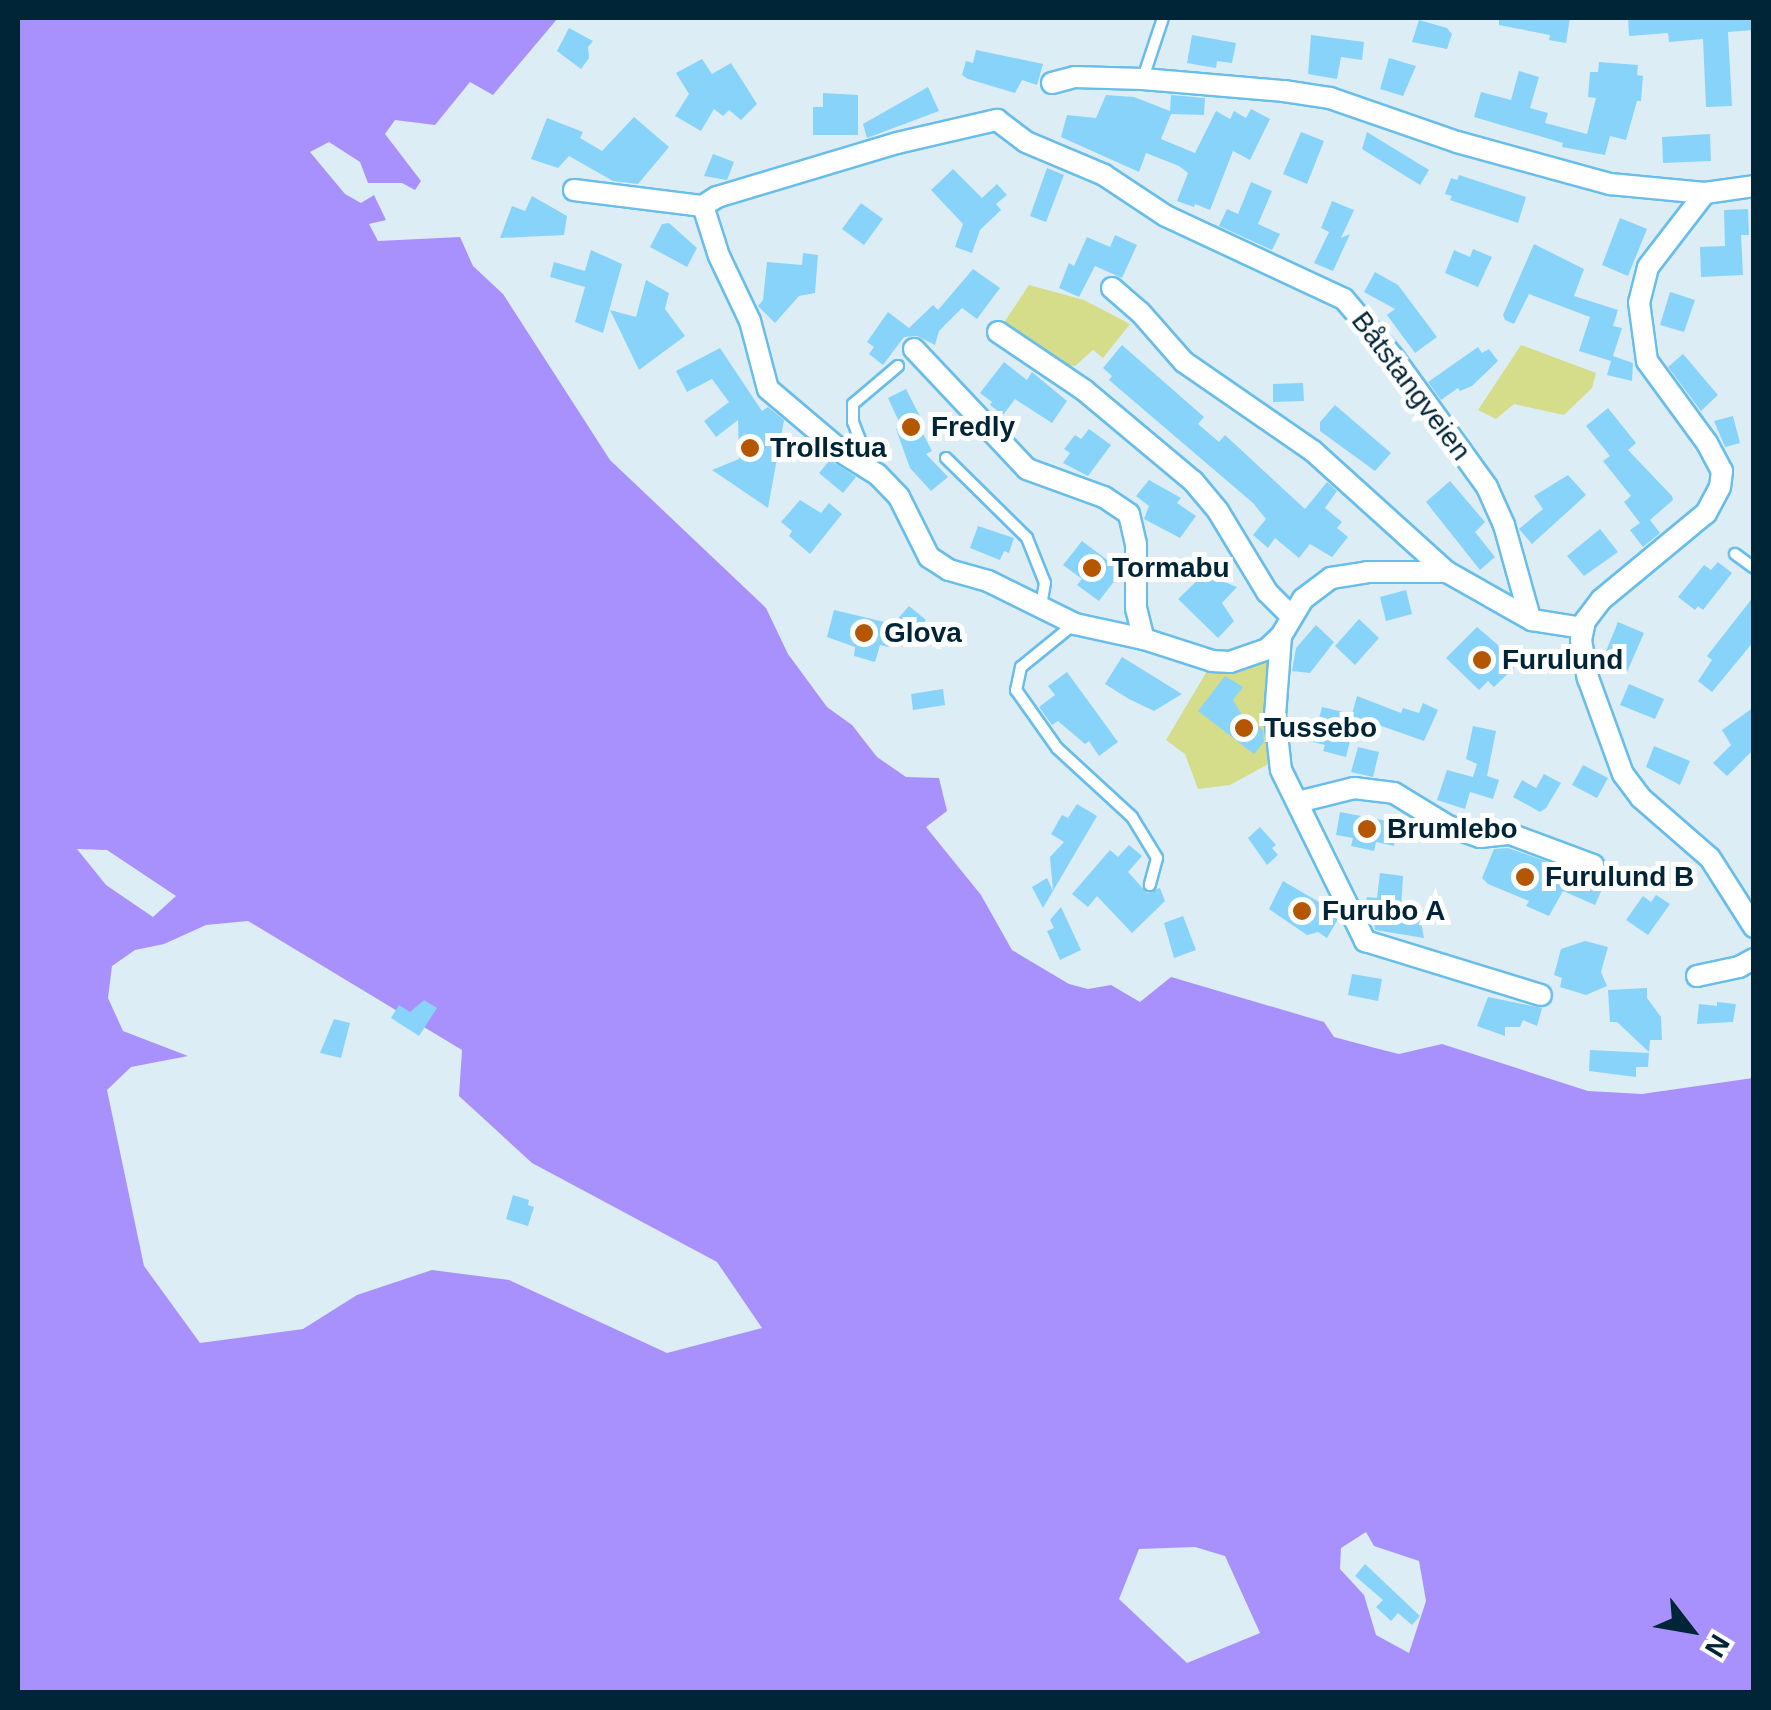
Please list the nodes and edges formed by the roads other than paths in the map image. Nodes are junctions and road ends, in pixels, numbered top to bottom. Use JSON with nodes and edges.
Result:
{"nodes":[{"id":1,"x":1163,"y":18,"type":"edge"},
{"id":2,"x":1143,"y":79,"type":"junction"},
{"id":3,"x":1052,"y":82,"type":"dead end"},
{"id":4,"x":1754,"y":186,"type":"edge"},
{"id":5,"x":574,"y":190,"type":"dead end"},
{"id":6,"x":1705,"y":192,"type":"junction"},
{"id":7,"x":704,"y":206,"type":"junction"},
{"id":8,"x":1112,"y":288,"type":"dead end"},
{"id":9,"x":998,"y":332,"type":"dead end"},
{"id":10,"x":914,"y":349,"type":"dead end"},
{"id":11,"x":898,"y":366,"type":"dead end"},
{"id":12,"x":946,"y":458,"type":"dead end"},
{"id":13,"x":861,"y":464,"type":"junction"},
{"id":14,"x":1735,"y":554,"type":"dead end"},
{"id":15,"x":1754,"y":568,"type":"edge"},
{"id":16,"x":1447,"y":572,"type":"junction"},
{"id":17,"x":1041,"y":606,"type":"junction"},
{"id":18,"x":1290,"y":616,"type":"junction"},
{"id":19,"x":1530,"y":618,"type":"junction"},
{"id":20,"x":1075,"y":624,"type":"junction"},
{"id":21,"x":1583,"y":628,"type":"junction"},
{"id":22,"x":1281,"y":636,"type":"junction"},
{"id":23,"x":1144,"y":639,"type":"junction"},
{"id":24,"x":1298,"y":802,"type":"junction"},
{"id":25,"x":1593,"y":865,"type":"dead end"},
{"id":26,"x":1150,"y":885,"type":"dead end"},
{"id":27,"x":1754,"y":927,"type":"edge"},
{"id":28,"x":1754,"y":959,"type":"edge"},
{"id":29,"x":1697,"y":976,"type":"dead end"},
{"id":30,"x":1541,"y":995,"type":"dead end"}],
"edges":[{"from":1,"to":2,"type":"lane"},
{"from":2,"to":3,"type":"street"},
{"from":2,"to":6,"type":"street"},
{"from":4,"to":6,"type":"street"},
{"from":5,"to":7,"type":"street"},
{"from":6,"to":21,"type":"street"},
{"from":7,"to":13,"type":"street"},
{"from":7,"to":19,"type":"street","name":"Båtstangveien"},
{"from":8,"to":16,"type":"street"},
{"from":9,"to":18,"type":"street"},
{"from":10,"to":23,"type":"street"},
{"from":11,"to":13,"type":"lane"},
{"from":12,"to":17,"type":"lane"},
{"from":13,"to":17,"type":"street"},
{"from":14,"to":15,"type":"lane"},
{"from":16,"to":18,"type":"street"},
{"from":16,"to":19,"type":"street"},
{"from":17,"to":20,"type":"street"},
{"from":18,"to":22,"type":"street"},
{"from":19,"to":21,"type":"street"},
{"from":20,"to":23,"type":"street"},
{"from":20,"to":26,"type":"lane"},
{"from":21,"to":27,"type":"street"},
{"from":22,"to":23,"type":"street"},
{"from":22,"to":24,"type":"street"},
{"from":24,"to":25,"type":"street"},
{"from":24,"to":30,"type":"street"},
{"from":28,"to":29,"type":"street"}]}
